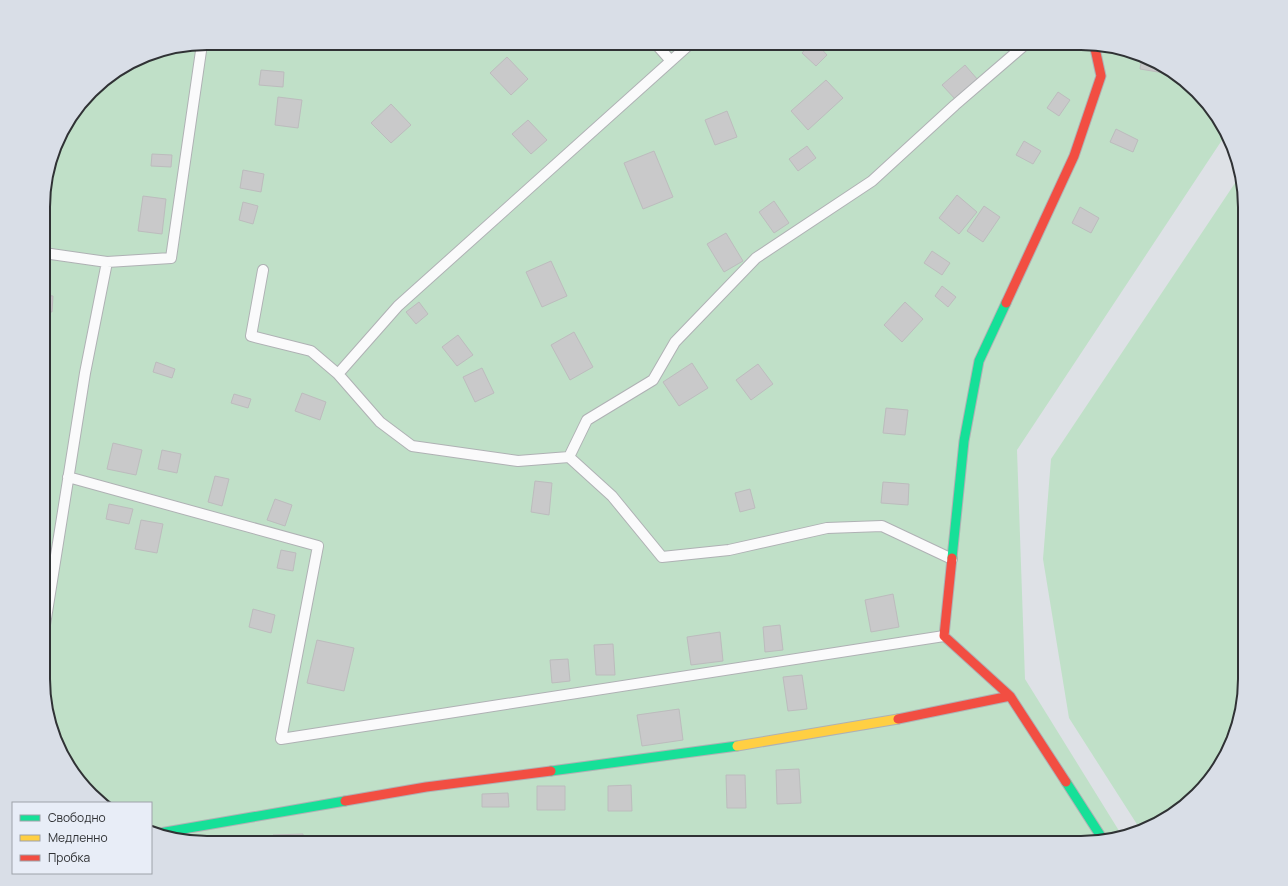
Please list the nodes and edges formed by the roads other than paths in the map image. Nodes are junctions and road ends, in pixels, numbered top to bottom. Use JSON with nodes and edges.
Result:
{"nodes":[{"id":1,"x":201,"y":50,"type":"edge"},
{"id":2,"x":661,"y":50,"type":"edge"},
{"id":3,"x":683,"y":50,"type":"edge"},
{"id":4,"x":1019,"y":50,"type":"edge"},
{"id":5,"x":1095,"y":50,"type":"edge"},
{"id":6,"x":671,"y":61,"type":"junction"},
{"id":7,"x":50,"y":254,"type":"edge"},
{"id":8,"x":107,"y":262,"type":"junction"},
{"id":9,"x":263,"y":270,"type":"dead end"},
{"id":10,"x":338,"y":374,"type":"junction"},
{"id":11,"x":569,"y":457,"type":"junction"},
{"id":12,"x":68,"y":477,"type":"junction"},
{"id":13,"x":952,"y":559,"type":"junction"},
{"id":14,"x":50,"y":592,"type":"edge"},
{"id":15,"x":944,"y":636,"type":"junction"},
{"id":16,"x":1010,"y":696,"type":"junction"},
{"id":17,"x":169,"y":831,"type":"edge"},
{"id":18,"x":1100,"y":835,"type":"edge"}],
"edges":[{"from":1,"to":8,"type":"lane"},
{"from":2,"to":6,"type":"lane"},
{"from":3,"to":6,"type":"lane"},
{"from":4,"to":11,"type":"lane"},
{"from":5,"to":13,"type":"street"},
{"from":6,"to":10,"type":"lane"},
{"from":7,"to":8,"type":"lane"},
{"from":8,"to":12,"type":"lane"},
{"from":9,"to":10,"type":"lane"},
{"from":10,"to":11,"type":"lane"},
{"from":11,"to":13,"type":"lane"},
{"from":12,"to":14,"type":"lane"},
{"from":12,"to":15,"type":"lane"},
{"from":13,"to":15,"type":"street"},
{"from":15,"to":16,"type":"street"},
{"from":16,"to":17,"type":"street"},
{"from":16,"to":18,"type":"street"}]}
